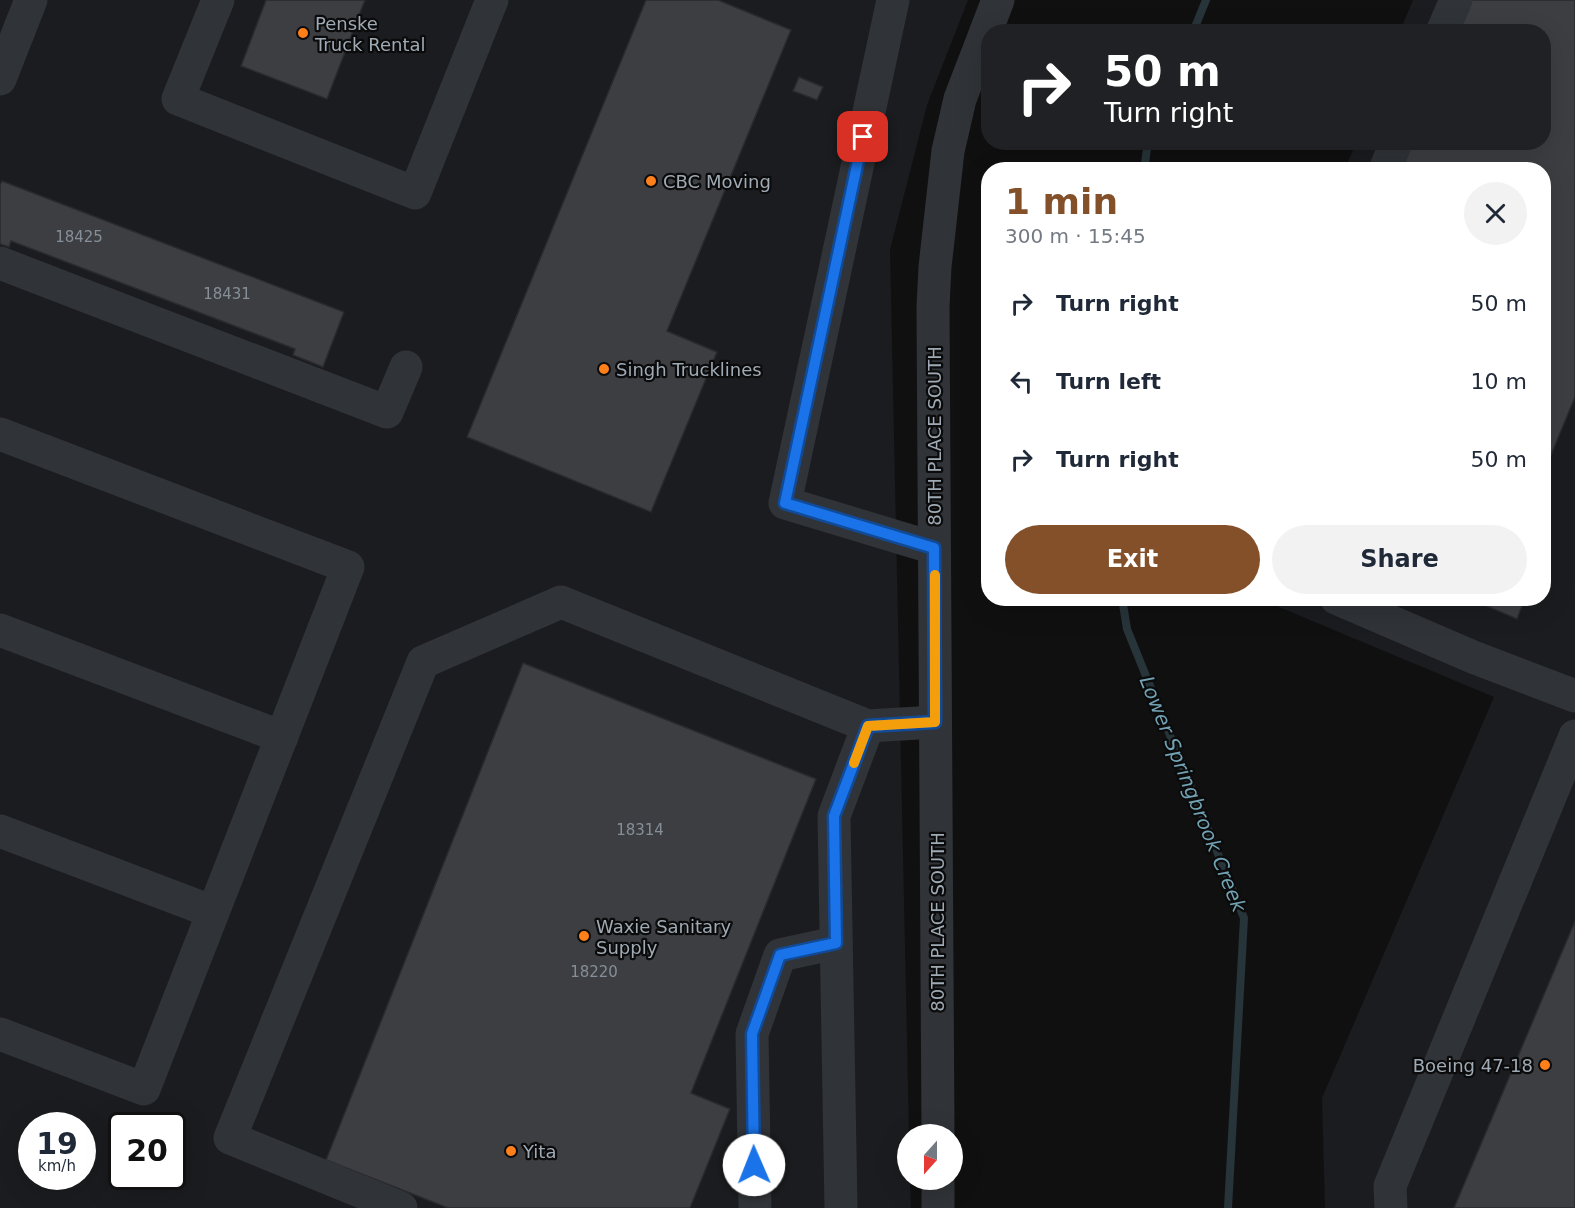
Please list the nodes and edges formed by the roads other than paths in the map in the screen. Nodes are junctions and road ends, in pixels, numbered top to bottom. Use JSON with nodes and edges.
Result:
{"nodes":[{"id":1,"x":32,"y":0,"type":"edge"},
{"id":2,"x":218,"y":0,"type":"edge"},
{"id":3,"x":492,"y":0,"type":"edge"},
{"id":4,"x":893,"y":0,"type":"edge"},
{"id":5,"x":998,"y":0,"type":"edge"},
{"id":6,"x":1456,"y":0,"type":"edge"},
{"id":7,"x":989,"y":24,"type":"edge"},
{"id":8,"x":1446,"y":24,"type":"edge"},
{"id":9,"x":981,"y":44,"type":"edge"},
{"id":10,"x":0,"y":79,"type":"edge"},
{"id":11,"x":0,"y":263,"type":"edge"},
{"id":12,"x":406,"y":367,"type":"dead end"},
{"id":13,"x":0,"y":434,"type":"edge"},
{"id":14,"x":934,"y":548,"type":"junction"},
{"id":15,"x":1355,"y":606,"type":"edge"},
{"id":16,"x":0,"y":630,"type":"edge"},
{"id":17,"x":1575,"y":696,"type":"edge"},
{"id":18,"x":935,"y":722,"type":"junction"},
{"id":19,"x":868,"y":726,"type":"junction"},
{"id":20,"x":282,"y":736,"type":"junction"},
{"id":21,"x":1575,"y":736,"type":"edge"},
{"id":22,"x":0,"y":831,"type":"edge"},
{"id":23,"x":213,"y":912,"type":"junction"},
{"id":24,"x":836,"y":943,"type":"junction"},
{"id":25,"x":0,"y":1034,"type":"edge"},
{"id":26,"x":938,"y":1124,"type":"edge"},
{"id":27,"x":938,"y":1190,"type":"edge"},
{"id":28,"x":401,"y":1208,"type":"edge"},
{"id":29,"x":755,"y":1208,"type":"edge"},
{"id":30,"x":841,"y":1208,"type":"edge"},
{"id":31,"x":938,"y":1208,"type":"edge"},
{"id":32,"x":1391,"y":1208,"type":"edge"}],
"edges":[{"from":1,"to":10,"type":"street"},
{"from":2,"to":3,"type":"street"},
{"from":4,"to":14,"type":"street"},
{"from":5,"to":7,"type":"street","name":"80TH PLACE SOUTH"},
{"from":6,"to":8,"type":"street"},
{"from":9,"to":14,"type":"street","name":"80TH PLACE SOUTH"},
{"from":11,"to":12,"type":"street"},
{"from":13,"to":20,"type":"street"},
{"from":14,"to":18,"type":"street","name":"80TH PLACE SOUTH"},
{"from":15,"to":17,"type":"street"},
{"from":16,"to":20,"type":"street"},
{"from":18,"to":19,"type":"street"},
{"from":18,"to":26,"type":"street","name":"80TH PLACE SOUTH"},
{"from":19,"to":24,"type":"street"},
{"from":19,"to":28,"type":"street"},
{"from":20,"to":23,"type":"street"},
{"from":21,"to":32,"type":"street"},
{"from":22,"to":23,"type":"street"},
{"from":23,"to":25,"type":"street"},
{"from":24,"to":29,"type":"street"},
{"from":24,"to":30,"type":"street"},
{"from":27,"to":31,"type":"street"}]}
